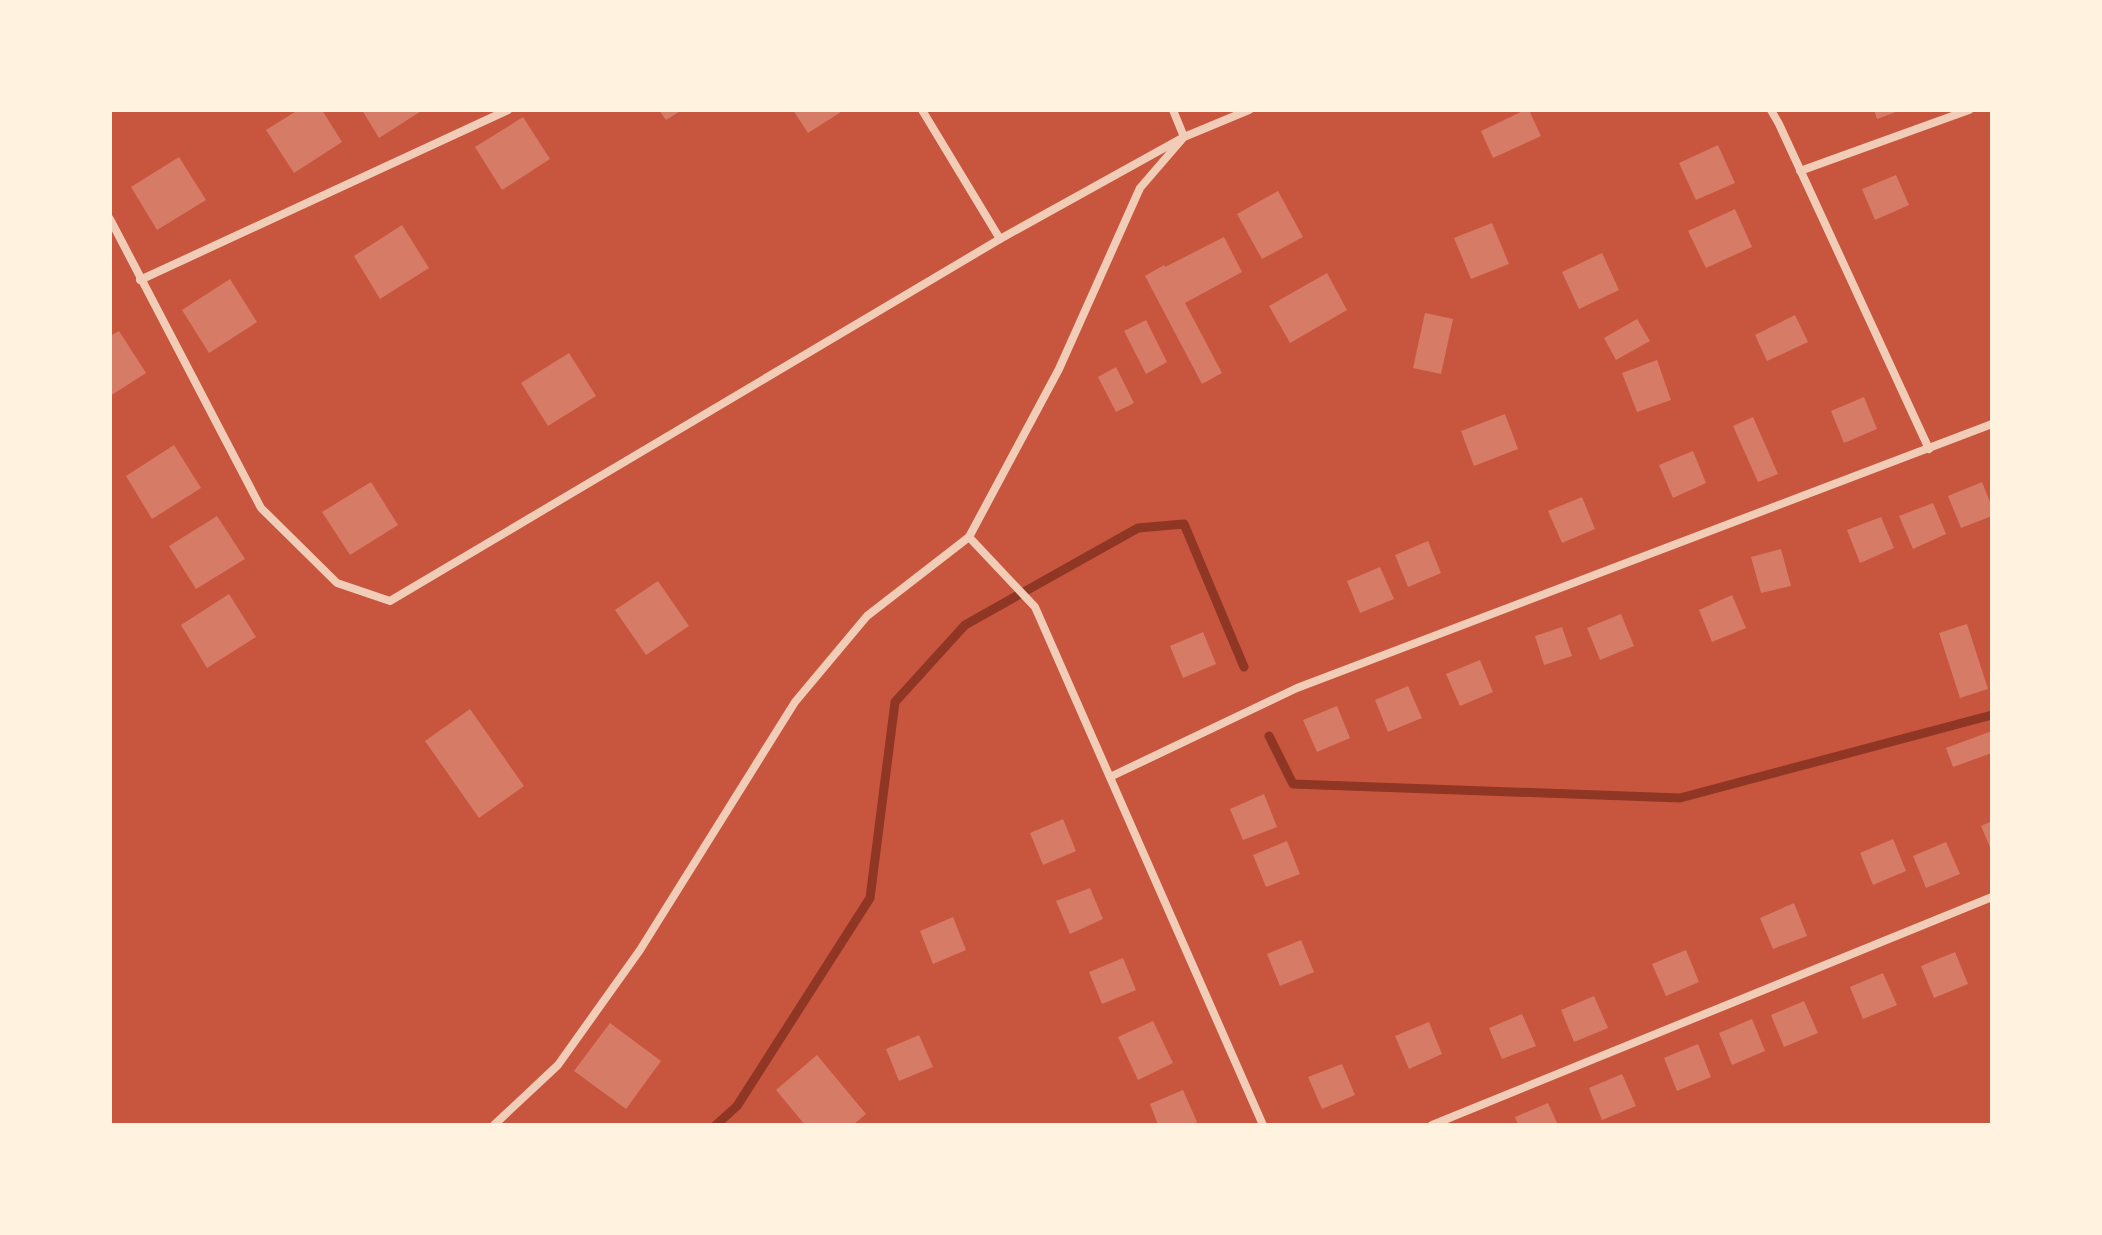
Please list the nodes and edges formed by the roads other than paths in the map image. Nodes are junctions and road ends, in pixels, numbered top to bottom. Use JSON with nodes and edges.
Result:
{"nodes":[{"id":1,"x":508,"y":110,"type":"edge"},
{"id":2,"x":922,"y":110,"type":"edge"},
{"id":3,"x":1173,"y":110,"type":"edge"},
{"id":4,"x":1249,"y":110,"type":"edge"},
{"id":5,"x":1771,"y":110,"type":"edge"},
{"id":6,"x":1969,"y":110,"type":"edge"},
{"id":7,"x":1184,"y":137,"type":"junction"},
{"id":8,"x":1800,"y":171,"type":"junction"},
{"id":9,"x":110,"y":219,"type":"edge"},
{"id":10,"x":1000,"y":239,"type":"junction"},
{"id":11,"x":140,"y":280,"type":"junction"},
{"id":12,"x":1992,"y":424,"type":"edge"},
{"id":13,"x":1929,"y":449,"type":"junction"},
{"id":14,"x":969,"y":537,"type":"junction"},
{"id":15,"x":1110,"y":777,"type":"junction"},
{"id":16,"x":1992,"y":897,"type":"edge"},
{"id":17,"x":494,"y":1125,"type":"edge"},
{"id":18,"x":1263,"y":1125,"type":"edge"},
{"id":19,"x":1432,"y":1125,"type":"edge"}],
"edges":[{"from":1,"to":11,"type":"street"},
{"from":2,"to":10,"type":"street"},
{"from":3,"to":7,"type":"street"},
{"from":4,"to":7,"type":"street"},
{"from":5,"to":8,"type":"street"},
{"from":6,"to":8,"type":"street"},
{"from":7,"to":10,"type":"street"},
{"from":7,"to":14,"type":"street"},
{"from":8,"to":13,"type":"street"},
{"from":9,"to":11,"type":"street"},
{"from":10,"to":11,"type":"street"},
{"from":12,"to":13,"type":"street"},
{"from":13,"to":15,"type":"street"},
{"from":14,"to":15,"type":"street"},
{"from":14,"to":17,"type":"street"},
{"from":15,"to":18,"type":"street"},
{"from":16,"to":19,"type":"street"}]}
